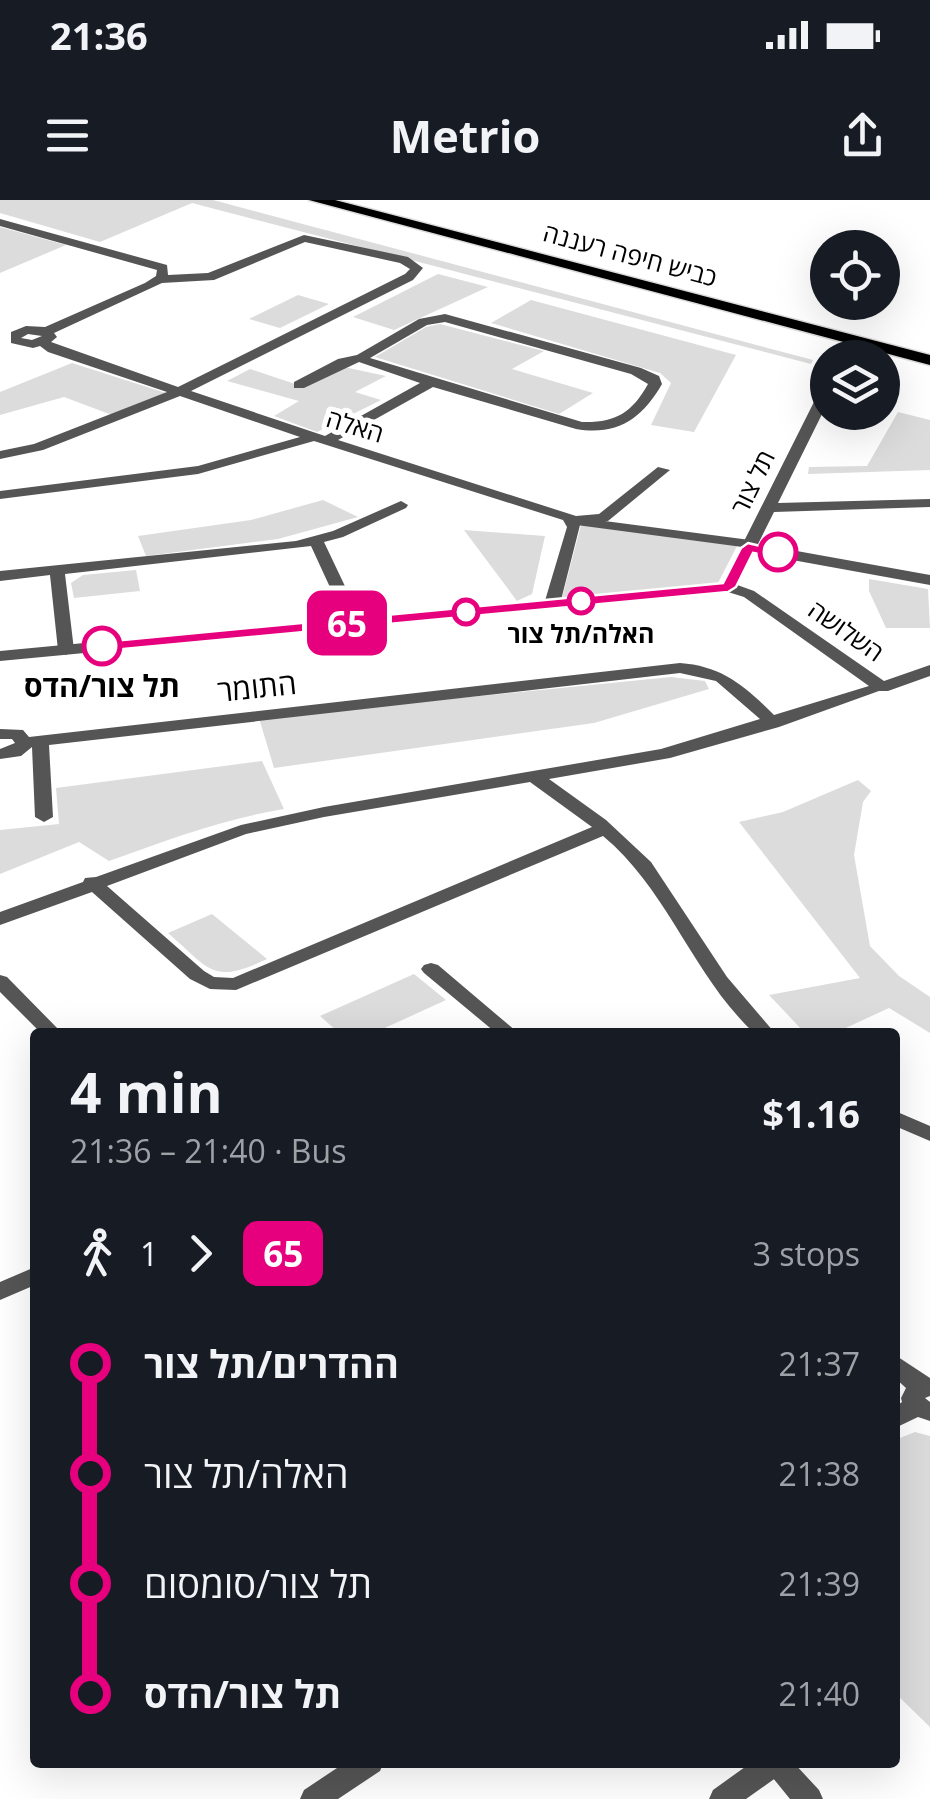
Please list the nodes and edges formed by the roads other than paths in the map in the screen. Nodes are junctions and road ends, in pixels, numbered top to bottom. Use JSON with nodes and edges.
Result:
{"nodes":[{"id":1,"x":318,"y":200,"type":"edge"},
{"id":2,"x":363,"y":200,"type":"edge"},
{"id":3,"x":0,"y":222,"type":"edge"},
{"id":4,"x":160,"y":279,"type":"junction"},
{"id":5,"x":7,"y":335,"type":"edge"},
{"id":6,"x":45,"y":337,"type":"junction"},
{"id":7,"x":930,"y":346,"type":"edge"},
{"id":8,"x":360,"y":358,"type":"junction"},
{"id":9,"x":930,"y":360,"type":"edge"},
{"id":10,"x":430,"y":383,"type":"junction"},
{"id":11,"x":299,"y":385,"type":"dead end"},
{"id":12,"x":176,"y":392,"type":"junction"},
{"id":13,"x":810,"y":424,"type":"edge"},
{"id":14,"x":319,"y":439,"type":"junction"},
{"id":15,"x":0,"y":455,"type":"edge"},
{"id":16,"x":663,"y":470,"type":"dead end"},
{"id":17,"x":0,"y":495,"type":"edge"},
{"id":18,"x":930,"y":503,"type":"edge"},
{"id":19,"x":402,"y":505,"type":"dead end"},
{"id":20,"x":768,"y":508,"type":"junction"},
{"id":21,"x":574,"y":521,"type":"junction"},
{"id":22,"x":316,"y":540,"type":"junction"},
{"id":23,"x":749,"y":546,"type":"junction"},
{"id":24,"x":56,"y":571,"type":"junction"},
{"id":25,"x":0,"y":576,"type":"edge"},
{"id":26,"x":930,"y":580,"type":"edge"},
{"id":27,"x":728,"y":587,"type":"junction"},
{"id":28,"x":552,"y":604,"type":"junction"},
{"id":29,"x":354,"y":622,"type":"junction"},
{"id":30,"x":66,"y":650,"type":"junction"},
{"id":31,"x":0,"y":656,"type":"edge"},
{"id":32,"x":930,"y":670,"type":"edge"},
{"id":33,"x":882,"y":687,"type":"junction"},
{"id":34,"x":773,"y":724,"type":"junction"},
{"id":35,"x":0,"y":734,"type":"edge"},
{"id":36,"x":33,"y":741,"type":"junction"},
{"id":37,"x":0,"y":754,"type":"edge"},
{"id":38,"x":534,"y":776,"type":"junction"},
{"id":39,"x":44,"y":818,"type":"dead end"},
{"id":40,"x":604,"y":829,"type":"junction"},
{"id":41,"x":92,"y":882,"type":"junction"},
{"id":42,"x":0,"y":919,"type":"edge"},
{"id":43,"x":430,"y":969,"type":"dead end"},
{"id":44,"x":0,"y":981,"type":"edge"},
{"id":45,"x":47,"y":1028,"type":"edge"},
{"id":46,"x":503,"y":1028,"type":"edge"},
{"id":47,"x":760,"y":1028,"type":"edge"},
{"id":48,"x":900,"y":1120,"type":"edge"},
{"id":49,"x":930,"y":1134,"type":"edge"},
{"id":50,"x":30,"y":1277,"type":"edge"},
{"id":51,"x":0,"y":1292,"type":"edge"},
{"id":52,"x":900,"y":1372,"type":"edge"},
{"id":53,"x":919,"y":1402,"type":"edge"},
{"id":54,"x":361,"y":1768,"type":"edge"},
{"id":55,"x":766,"y":1768,"type":"edge"},
{"id":56,"x":780,"y":1768,"type":"edge"},
{"id":57,"x":314,"y":1799,"type":"edge"},
{"id":58,"x":723,"y":1799,"type":"edge"},
{"id":59,"x":809,"y":1799,"type":"edge"}],
"edges":[{"from":1,"to":9,"type":"highway","name":"כביש חיפה רעננה"},
{"from":2,"to":7,"type":"highway","name":"כביש חיפה רעננה"},
{"from":3,"to":4,"type":"street"},
{"from":4,"to":6,"type":"street"},
{"from":4,"to":12,"type":"street"},
{"from":5,"to":6,"type":"street"},
{"from":6,"to":12,"type":"street","name":"האלה"},
{"from":8,"to":10,"type":"street"},
{"from":8,"to":10,"type":"street"},
{"from":8,"to":11,"type":"street"},
{"from":10,"to":14,"type":"street"},
{"from":12,"to":14,"type":"street","name":"האלה"},
{"from":12,"to":15,"type":"street"},
{"from":13,"to":20,"type":"street","name":"תל צור"},
{"from":14,"to":17,"type":"street"},
{"from":14,"to":21,"type":"street","name":"האלה"},
{"from":16,"to":21,"type":"street"},
{"from":18,"to":20,"type":"street"},
{"from":19,"to":22,"type":"street"},
{"from":20,"to":23,"type":"street","name":"תל צור"},
{"from":21,"to":23,"type":"street"},
{"from":21,"to":28,"type":"street"},
{"from":22,"to":24,"type":"street"},
{"from":22,"to":29,"type":"street"},
{"from":23,"to":26,"type":"street"},
{"from":23,"to":27,"type":"street","name":"תל צור"},
{"from":24,"to":25,"type":"street"},
{"from":24,"to":30,"type":"street"},
{"from":27,"to":28,"type":"street"},
{"from":27,"to":33,"type":"street","name":"השלושה"},
{"from":28,"to":29,"type":"street"},
{"from":29,"to":30,"type":"street"},
{"from":30,"to":31,"type":"street"},
{"from":32,"to":33,"type":"street"},
{"from":33,"to":34,"type":"street"},
{"from":34,"to":36,"type":"street","name":"התומר"},
{"from":34,"to":38,"type":"street"},
{"from":35,"to":36,"type":"street","name":"התומר"},
{"from":36,"to":37,"type":"street","name":"התומר"},
{"from":36,"to":39,"type":"street"},
{"from":38,"to":40,"type":"street"},
{"from":38,"to":41,"type":"street"},
{"from":40,"to":41,"type":"street"},
{"from":40,"to":47,"type":"street"},
{"from":41,"to":42,"type":"street"},
{"from":43,"to":46,"type":"street"},
{"from":44,"to":45,"type":"street"},
{"from":48,"to":49,"type":"street"},
{"from":50,"to":51,"type":"street"},
{"from":52,"to":53,"type":"street"},
{"from":54,"to":57,"type":"street"},
{"from":55,"to":58,"type":"street"},
{"from":56,"to":59,"type":"street"}]}
